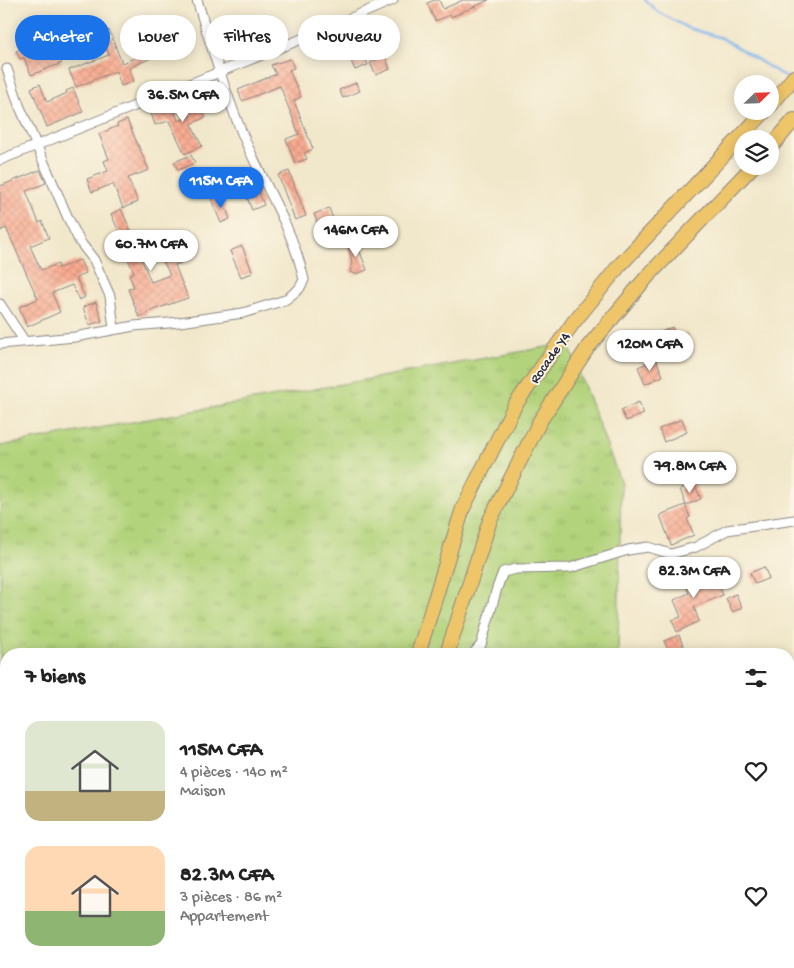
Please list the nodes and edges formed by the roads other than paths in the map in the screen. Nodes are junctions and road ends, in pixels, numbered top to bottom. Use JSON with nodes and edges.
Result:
{"nodes":[{"id":1,"x":197,"y":0,"type":"edge"},
{"id":2,"x":394,"y":0,"type":"edge"},
{"id":3,"x":7,"y":70,"type":"dead end"},
{"id":4,"x":219,"y":72,"type":"junction"},
{"id":5,"x":794,"y":77,"type":"edge"},
{"id":6,"x":779,"y":95,"type":"edge"},
{"id":7,"x":758,"y":120,"type":"edge"},
{"id":8,"x":794,"y":120,"type":"edge"},
{"id":9,"x":779,"y":138,"type":"edge"},
{"id":10,"x":38,"y":145,"type":"junction"},
{"id":11,"x":0,"y":160,"type":"edge"},
{"id":12,"x":744,"y":175,"type":"edge"},
{"id":13,"x":0,"y":304,"type":"edge"},
{"id":14,"x":114,"y":329,"type":"junction"},
{"id":15,"x":25,"y":342,"type":"junction"},
{"id":16,"x":0,"y":344,"type":"edge"},
{"id":17,"x":794,"y":520,"type":"edge"},
{"id":18,"x":420,"y":648,"type":"edge"},
{"id":19,"x":449,"y":648,"type":"edge"},
{"id":20,"x":478,"y":648,"type":"edge"}],
"edges":[{"from":1,"to":4,"type":"street"},
{"from":2,"to":4,"type":"street"},
{"from":3,"to":10,"type":"street"},
{"from":4,"to":10,"type":"street"},
{"from":4,"to":14,"type":"street"},
{"from":5,"to":6,"type":"highway"},
{"from":7,"to":18,"type":"highway","name":"Rocade Y4"},
{"from":8,"to":9,"type":"highway"},
{"from":10,"to":11,"type":"street"},
{"from":10,"to":14,"type":"street"},
{"from":12,"to":19,"type":"highway","name":"Rocade Y4"},
{"from":13,"to":15,"type":"street"},
{"from":14,"to":15,"type":"street"},
{"from":15,"to":16,"type":"street"},
{"from":17,"to":20,"type":"street"}]}
